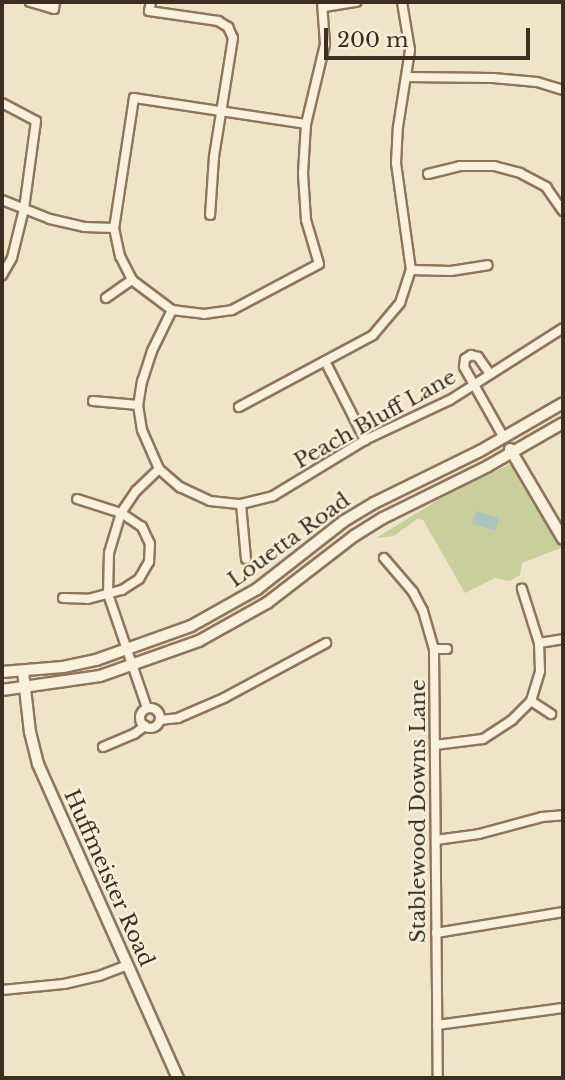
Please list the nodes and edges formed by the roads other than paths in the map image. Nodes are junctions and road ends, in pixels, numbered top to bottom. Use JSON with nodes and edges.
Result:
{"nodes":[{"id":1,"x":30,"y":2,"type":"edge"},
{"id":2,"x":357,"y":2,"type":"edge"},
{"id":3,"x":402,"y":2,"type":"edge"},
{"id":4,"x":54,"y":5,"type":"edge"},
{"id":5,"x":323,"y":5,"type":"edge"},
{"id":6,"x":150,"y":6,"type":"edge"},
{"id":7,"x":407,"y":77,"type":"junction"},
{"id":8,"x":563,"y":90,"type":"edge"},
{"id":9,"x":2,"y":103,"type":"edge"},
{"id":10,"x":221,"y":111,"type":"junction"},
{"id":11,"x":306,"y":124,"type":"junction"},
{"id":12,"x":428,"y":174,"type":"dead end"},
{"id":13,"x":2,"y":200,"type":"edge"},
{"id":14,"x":24,"y":209,"type":"junction"},
{"id":15,"x":563,"y":211,"type":"edge"},
{"id":16,"x":210,"y":215,"type":"dead end"},
{"id":17,"x":114,"y":228,"type":"junction"},
{"id":18,"x":488,"y":265,"type":"dead end"},
{"id":19,"x":411,"y":270,"type":"junction"},
{"id":20,"x":2,"y":275,"type":"edge"},
{"id":21,"x":132,"y":280,"type":"junction"},
{"id":22,"x":106,"y":298,"type":"dead end"},
{"id":23,"x":172,"y":310,"type":"junction"},
{"id":24,"x":563,"y":328,"type":"edge"},
{"id":25,"x":325,"y":361,"type":"junction"},
{"id":26,"x":490,"y":374,"type":"junction"},
{"id":27,"x":473,"y":386,"type":"junction"},
{"id":28,"x":93,"y":401,"type":"dead end"},
{"id":29,"x":563,"y":403,"type":"edge"},
{"id":30,"x":138,"y":405,"type":"junction"},
{"id":31,"x":239,"y":407,"type":"dead end"},
{"id":32,"x":563,"y":423,"type":"edge"},
{"id":33,"x":504,"y":438,"type":"junction"},
{"id":34,"x":365,"y":440,"type":"junction"},
{"id":35,"x":512,"y":453,"type":"junction"},
{"id":36,"x":159,"y":469,"type":"junction"},
{"id":37,"x":77,"y":499,"type":"dead end"},
{"id":38,"x":374,"y":503,"type":"junction"},
{"id":39,"x":241,"y":504,"type":"junction"},
{"id":40,"x":121,"y":513,"type":"junction"},
{"id":41,"x":383,"y":518,"type":"junction"},
{"id":42,"x":563,"y":539,"type":"edge"},
{"id":43,"x":384,"y":558,"type":"dead end"},
{"id":44,"x":246,"y":559,"type":"dead end"},
{"id":45,"x":257,"y":589,"type":"junction"},
{"id":46,"x":522,"y":589,"type":"dead end"},
{"id":47,"x":108,"y":594,"type":"junction"},
{"id":48,"x":63,"y":598,"type":"dead end"},
{"id":49,"x":267,"y":603,"type":"junction"},
{"id":50,"x":563,"y":639,"type":"edge"},
{"id":51,"x":326,"y":643,"type":"dead end"},
{"id":52,"x":539,"y":643,"type":"junction"},
{"id":53,"x":434,"y":649,"type":"junction"},
{"id":54,"x":447,"y":649,"type":"dead end"},
{"id":55,"x":127,"y":651,"type":"junction"},
{"id":56,"x":133,"y":667,"type":"junction"},
{"id":57,"x":23,"y":671,"type":"junction"},
{"id":58,"x":2,"y":672,"type":"edge"},
{"id":59,"x":24,"y":688,"type":"junction"},
{"id":60,"x":2,"y":690,"type":"edge"},
{"id":61,"x":531,"y":701,"type":"junction"},
{"id":62,"x":147,"y":709,"type":"junction"},
{"id":63,"x":551,"y":714,"type":"dead end"},
{"id":64,"x":160,"y":720,"type":"junction"},
{"id":65,"x":145,"y":726,"type":"junction"},
{"id":66,"x":435,"y":746,"type":"junction"},
{"id":67,"x":103,"y":747,"type":"dead end"},
{"id":68,"x":563,"y":815,"type":"edge"},
{"id":69,"x":436,"y":840,"type":"junction"},
{"id":70,"x":563,"y":912,"type":"edge"},
{"id":71,"x":436,"y":933,"type":"junction"},
{"id":72,"x":127,"y":965,"type":"junction"},
{"id":73,"x":2,"y":990,"type":"edge"},
{"id":74,"x":563,"y":1008,"type":"edge"},
{"id":75,"x":437,"y":1025,"type":"junction"},
{"id":76,"x":178,"y":1078,"type":"edge"},
{"id":77,"x":438,"y":1078,"type":"edge"}],
"edges":[{"from":1,"to":4,"type":"street"},
{"from":2,"to":5,"type":"street"},
{"from":3,"to":7,"type":"street"},
{"from":5,"to":11,"type":"street"},
{"from":6,"to":10,"type":"street"},
{"from":7,"to":8,"type":"street"},
{"from":7,"to":19,"type":"street"},
{"from":9,"to":14,"type":"street"},
{"from":10,"to":11,"type":"street"},
{"from":10,"to":16,"type":"street"},
{"from":10,"to":17,"type":"street"},
{"from":11,"to":23,"type":"street"},
{"from":12,"to":15,"type":"street"},
{"from":13,"to":14,"type":"street"},
{"from":14,"to":17,"type":"street"},
{"from":14,"to":20,"type":"street"},
{"from":17,"to":21,"type":"street"},
{"from":18,"to":19,"type":"street"},
{"from":19,"to":25,"type":"street"},
{"from":21,"to":22,"type":"street"},
{"from":21,"to":23,"type":"street"},
{"from":23,"to":30,"type":"street"},
{"from":24,"to":26,"type":"street","name":"Peach Bluff Lane"},
{"from":25,"to":31,"type":"street"},
{"from":25,"to":34,"type":"street"},
{"from":26,"to":27,"type":"street","name":"Peach Bluff Lane"},
{"from":26,"to":27,"type":"street"},
{"from":27,"to":33,"type":"street"},
{"from":27,"to":34,"type":"street","name":"Peach Bluff Lane"},
{"from":28,"to":30,"type":"street"},
{"from":29,"to":33,"type":"main road","name":"Louetta Road"},
{"from":30,"to":36,"type":"street"},
{"from":32,"to":35,"type":"main road","name":"Louetta Road"},
{"from":33,"to":35,"type":"main road"},
{"from":33,"to":38,"type":"main road","name":"Louetta Road"},
{"from":34,"to":39,"type":"street","name":"Peach Bluff Lane"},
{"from":35,"to":41,"type":"main road","name":"Louetta Road"},
{"from":35,"to":42,"type":"main road"},
{"from":36,"to":39,"type":"street","name":"Peach Bluff Lane"},
{"from":36,"to":40,"type":"street"},
{"from":37,"to":40,"type":"street"},
{"from":38,"to":41,"type":"main road"},
{"from":38,"to":45,"type":"main road","name":"Louetta Road"},
{"from":39,"to":44,"type":"street"},
{"from":40,"to":47,"type":"street"},
{"from":40,"to":47,"type":"street"},
{"from":41,"to":49,"type":"main road","name":"Louetta Road"},
{"from":43,"to":53,"type":"street","name":"Stablewood Downs Lane"},
{"from":45,"to":49,"type":"main road"},
{"from":45,"to":55,"type":"main road","name":"Louetta Road"},
{"from":46,"to":52,"type":"street"},
{"from":47,"to":48,"type":"street"},
{"from":47,"to":55,"type":"street"},
{"from":49,"to":56,"type":"main road","name":"Louetta Road"},
{"from":50,"to":52,"type":"street"},
{"from":51,"to":64,"type":"street"},
{"from":52,"to":61,"type":"street"},
{"from":53,"to":54,"type":"street"},
{"from":53,"to":66,"type":"street","name":"Stablewood Downs Lane"},
{"from":55,"to":56,"type":"street"},
{"from":55,"to":57,"type":"main road","name":"Louetta Road"},
{"from":56,"to":59,"type":"main road","name":"Louetta Road"},
{"from":56,"to":62,"type":"street"},
{"from":57,"to":58,"type":"main road"},
{"from":57,"to":59,"type":"main road","name":"Huffmeister Road"},
{"from":59,"to":60,"type":"main road"},
{"from":59,"to":72,"type":"main road","name":"Huffmeister Road"},
{"from":61,"to":63,"type":"street"},
{"from":61,"to":66,"type":"street"},
{"from":62,"to":64,"type":"street"},
{"from":62,"to":65,"type":"street"},
{"from":64,"to":65,"type":"street"},
{"from":65,"to":67,"type":"street"},
{"from":66,"to":69,"type":"street","name":"Stablewood Downs Lane"},
{"from":68,"to":69,"type":"street"},
{"from":69,"to":71,"type":"street","name":"Stablewood Downs Lane"},
{"from":70,"to":71,"type":"street"},
{"from":71,"to":75,"type":"street","name":"Stablewood Downs Lane"},
{"from":72,"to":73,"type":"street"},
{"from":72,"to":76,"type":"main road","name":"Huffmeister Road"},
{"from":74,"to":75,"type":"street"},
{"from":75,"to":77,"type":"street","name":"Stablewood Downs Lane"}]}
